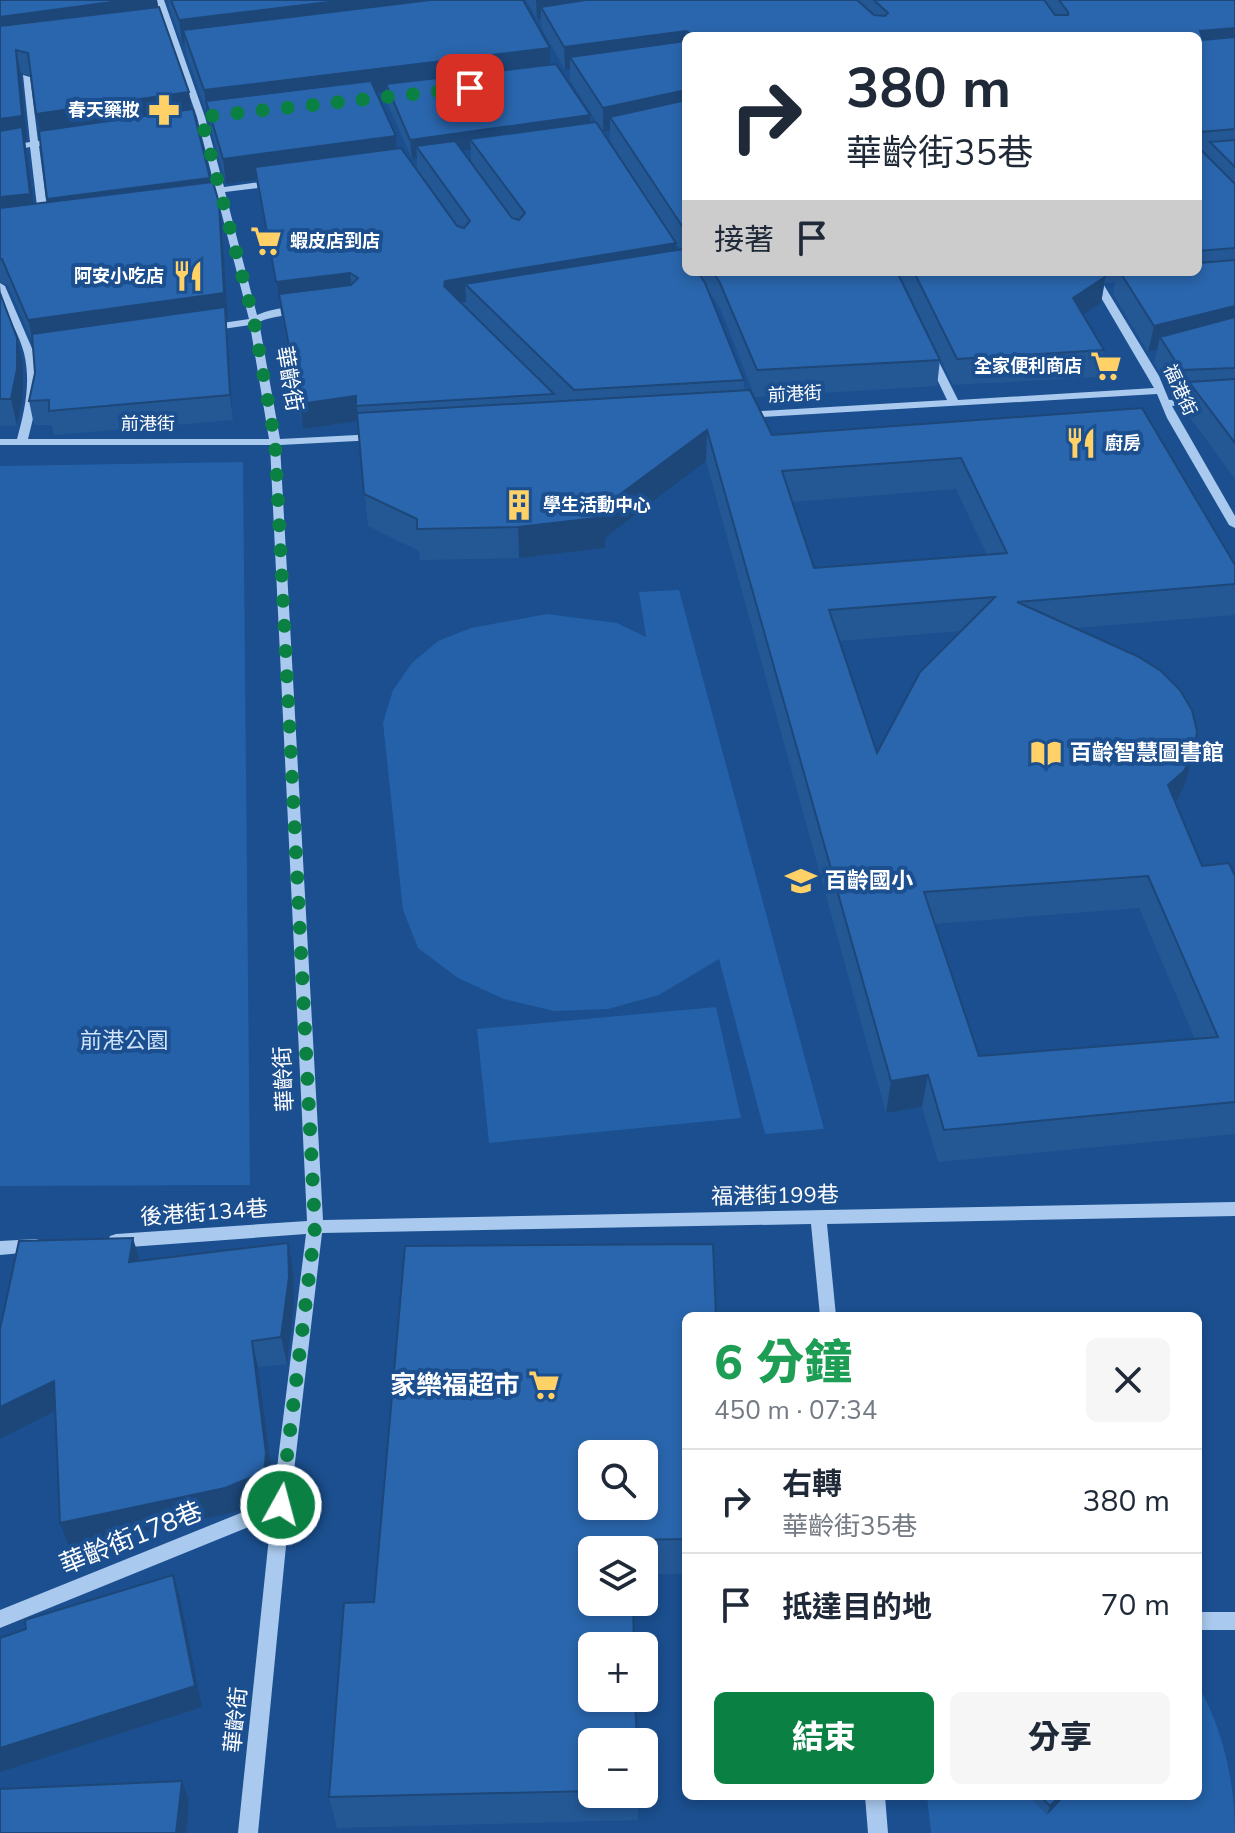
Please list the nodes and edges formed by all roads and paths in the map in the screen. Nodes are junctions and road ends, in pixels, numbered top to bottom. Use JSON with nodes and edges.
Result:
{"nodes":[{"id":1,"x":160,"y":2,"type":"edge"},
{"id":2,"x":176,"y":2,"type":"edge"},
{"id":3,"x":167,"y":23,"type":"junction"},
{"id":4,"x":152,"y":25,"type":"edge"},
{"id":5,"x":194,"y":46,"type":"edge"},
{"id":6,"x":179,"y":48,"type":"junction"},
{"id":7,"x":26,"y":77,"type":"edge"},
{"id":8,"x":216,"y":116,"type":"edge"},
{"id":9,"x":201,"y":117,"type":"junction"},
{"id":10,"x":186,"y":120,"type":"edge"},
{"id":11,"x":65,"y":139,"type":"edge"},
{"id":12,"x":35,"y":143,"type":"junction"},
{"id":13,"x":0,"y":150,"type":"edge"},
{"id":14,"x":281,"y":183,"type":"edge"},
{"id":15,"x":219,"y":195,"type":"junction"},
{"id":16,"x":205,"y":202,"type":"edge"},
{"id":17,"x":58,"y":221,"type":"edge"},
{"id":18,"x":44,"y":223,"type":"junction"},
{"id":19,"x":29,"y":225,"type":"edge"},
{"id":20,"x":1094,"y":276,"type":"edge"},
{"id":21,"x":0,"y":286,"type":"edge"},
{"id":22,"x":1116,"y":288,"type":"dead end"},
{"id":23,"x":1102,"y":289,"type":"junction"},
{"id":24,"x":311,"y":308,"type":"edge"},
{"id":25,"x":254,"y":321,"type":"junction"},
{"id":26,"x":194,"y":330,"type":"edge"},
{"id":27,"x":927,"y":348,"type":"edge"},
{"id":28,"x":44,"y":351,"type":"edge"},
{"id":29,"x":29,"y":353,"type":"junction"},
{"id":30,"x":1160,"y":356,"type":"edge"},
{"id":31,"x":1144,"y":360,"type":"junction"},
{"id":32,"x":1159,"y":391,"type":"junction"},
{"id":33,"x":1235,"y":399,"type":"edge"},
{"id":34,"x":749,"y":402,"type":"edge"},
{"id":35,"x":954,"y":403,"type":"junction"},
{"id":36,"x":1164,"y":403,"type":"junction"},
{"id":37,"x":754,"y":415,"type":"junction"},
{"id":38,"x":739,"y":416,"type":"edge"},
{"id":39,"x":384,"y":436,"type":"edge"},
{"id":40,"x":0,"y":442,"type":"edge"},
{"id":41,"x":22,"y":442,"type":"junction"},
{"id":42,"x":275,"y":442,"type":"junction"},
{"id":43,"x":1235,"y":525,"type":"edge"},
{"id":44,"x":1235,"y":1209,"type":"edge"},
{"id":45,"x":818,"y":1217,"type":"junction"},
{"id":46,"x":315,"y":1227,"type":"junction"},
{"id":47,"x":95,"y":1242,"type":"edge"},
{"id":48,"x":47,"y":1245,"type":"edge"},
{"id":49,"x":0,"y":1248,"type":"edge"},
{"id":50,"x":828,"y":1312,"type":"edge"},
{"id":51,"x":281,"y":1505,"type":"junction"},
{"id":52,"x":0,"y":1619,"type":"edge"},
{"id":53,"x":1202,"y":1621,"type":"edge"},
{"id":54,"x":1235,"y":1621,"type":"edge"},
{"id":55,"x":875,"y":1800,"type":"edge"},
{"id":56,"x":248,"y":1833,"type":"edge"},
{"id":57,"x":878,"y":1833,"type":"edge"}],
"edges":[{"from":1,"to":2,"type":"street"},
{"from":1,"to":3,"type":"street","name":"華齡街"},
{"from":3,"to":4,"type":"street"},
{"from":3,"to":6,"type":"street","name":"華齡街"},
{"from":5,"to":6,"type":"street"},
{"from":6,"to":9,"type":"street","name":"華齡街"},
{"from":7,"to":12,"type":"street"},
{"from":8,"to":9,"type":"street"},
{"from":9,"to":10,"type":"street"},
{"from":9,"to":15,"type":"street","name":"華齡街"},
{"from":11,"to":12,"type":"street"},
{"from":12,"to":13,"type":"street"},
{"from":12,"to":18,"type":"street"},
{"from":14,"to":15,"type":"street"},
{"from":15,"to":16,"type":"street"},
{"from":15,"to":25,"type":"street","name":"華齡街"},
{"from":17,"to":18,"type":"street"},
{"from":18,"to":19,"type":"street"},
{"from":20,"to":23,"type":"street","name":"福港街"},
{"from":21,"to":29,"type":"street"},
{"from":22,"to":23,"type":"street"},
{"from":23,"to":31,"type":"street","name":"福港街"},
{"from":24,"to":25,"type":"street","name":"華齡街"},
{"from":25,"to":26,"type":"street","name":"華齡街"},
{"from":25,"to":42,"type":"street","name":"華齡街"},
{"from":27,"to":35,"type":"street"},
{"from":28,"to":29,"type":"street"},
{"from":29,"to":41,"type":"street"},
{"from":30,"to":31,"type":"street"},
{"from":31,"to":32,"type":"street","name":"福港街"},
{"from":32,"to":35,"type":"street","name":"前港街"},
{"from":32,"to":36,"type":"street","name":"福港街"},
{"from":33,"to":36,"type":"street"},
{"from":34,"to":37,"type":"street"},
{"from":35,"to":37,"type":"street","name":"前港街"},
{"from":36,"to":43,"type":"street","name":"福港街"},
{"from":37,"to":38,"type":"street","name":"前港街"},
{"from":39,"to":42,"type":"street","name":"前港街"},
{"from":40,"to":41,"type":"street","name":"前港街"},
{"from":41,"to":42,"type":"street","name":"前港街"},
{"from":42,"to":46,"type":"street","name":"華齡街"},
{"from":44,"to":45,"type":"street","name":"福港街199巷"},
{"from":45,"to":46,"type":"street","name":"福港街199巷"},
{"from":45,"to":50,"type":"street"},
{"from":46,"to":47,"type":"street","name":"後港街134巷"},
{"from":46,"to":51,"type":"street","name":"華齡街"},
{"from":48,"to":49,"type":"street"},
{"from":51,"to":52,"type":"street","name":"華齡街178巷"},
{"from":51,"to":56,"type":"street","name":"華齡街"},
{"from":53,"to":54,"type":"street"},
{"from":55,"to":57,"type":"street"}]}
